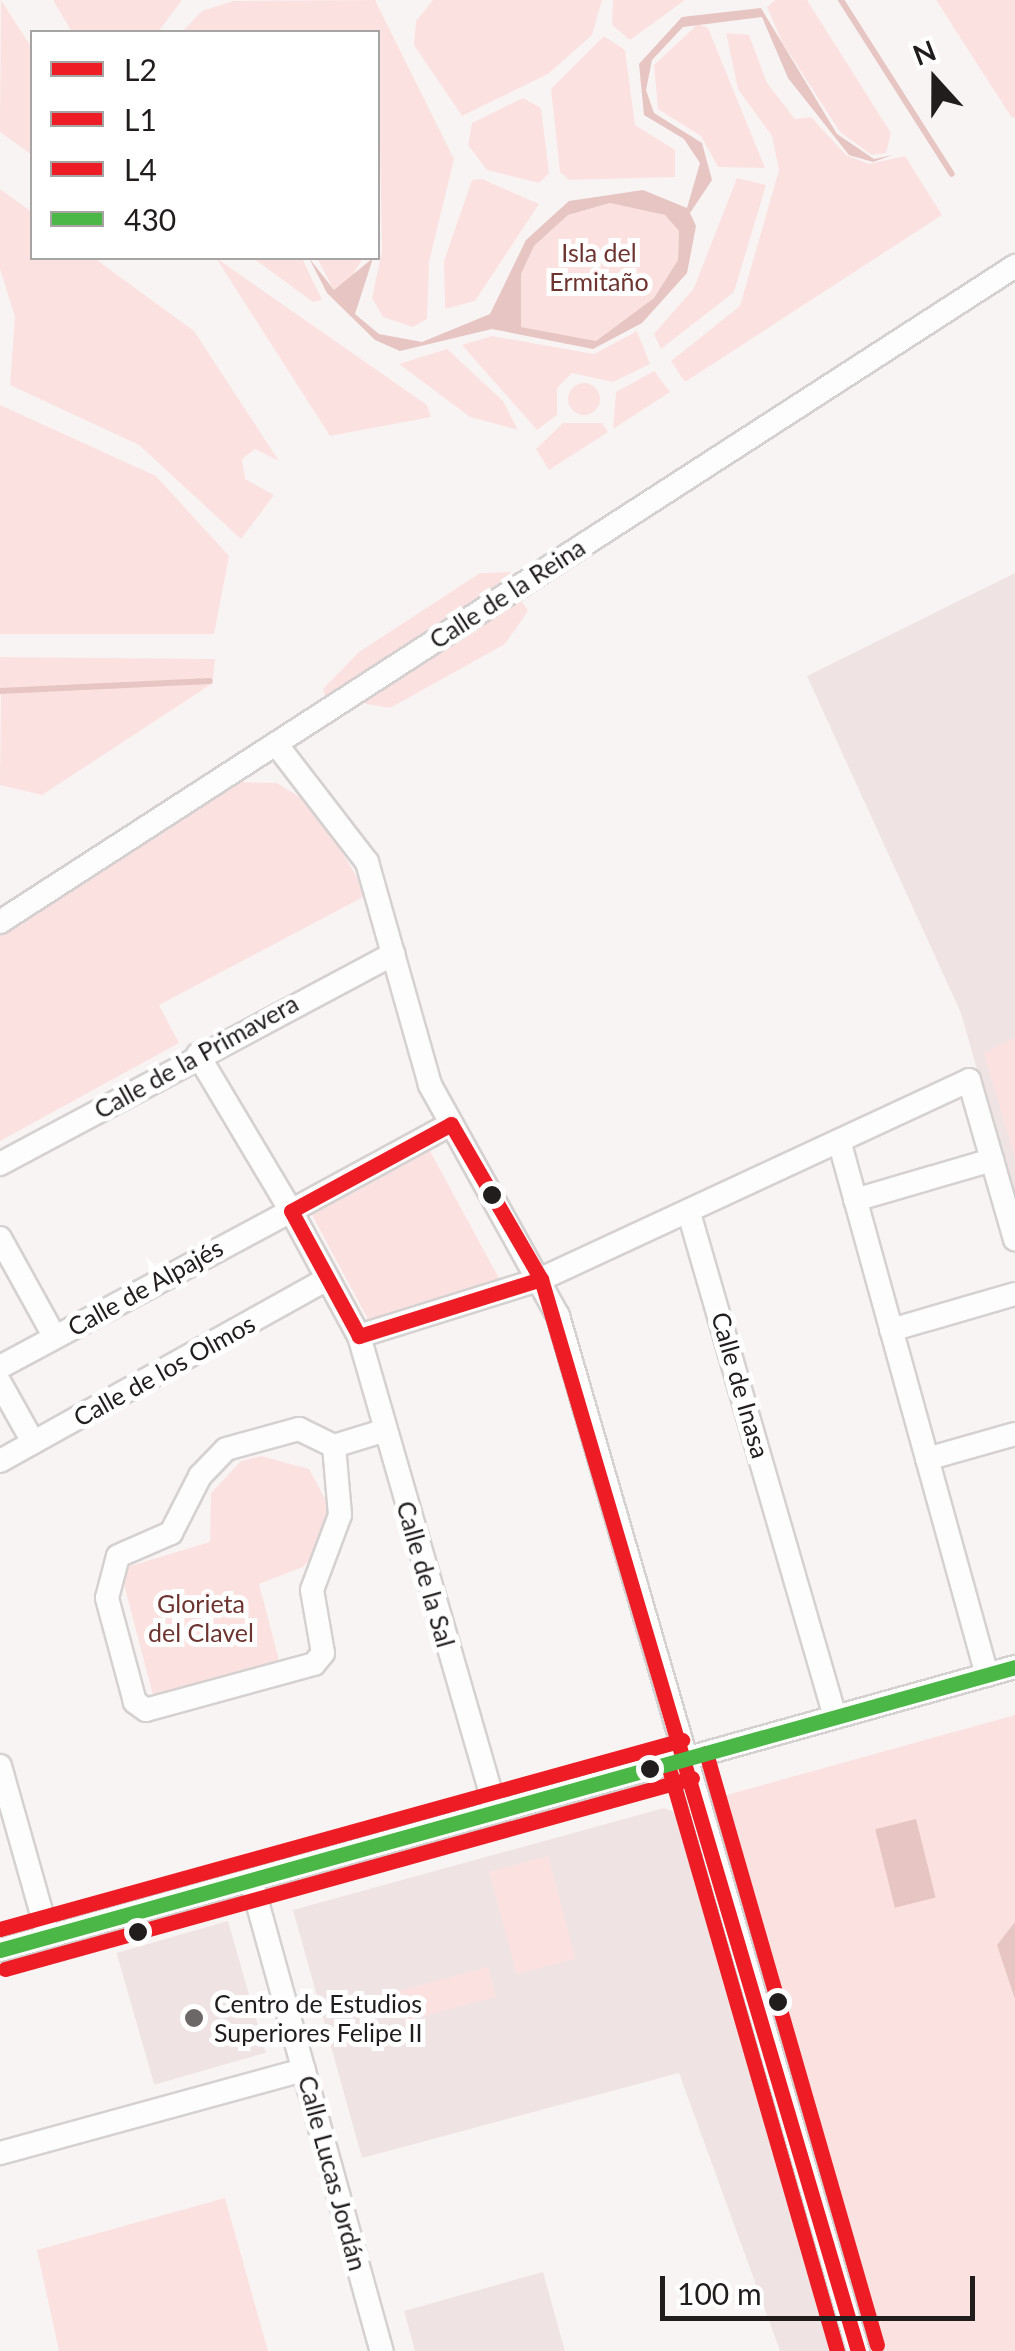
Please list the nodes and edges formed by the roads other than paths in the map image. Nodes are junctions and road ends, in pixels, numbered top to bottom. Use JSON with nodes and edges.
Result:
{"nodes":[{"id":1,"x":1015,"y":266,"type":"edge"},
{"id":2,"x":276,"y":744,"type":"junction"},
{"id":3,"x":0,"y":922,"type":"edge"},
{"id":4,"x":394,"y":954,"type":"junction"},
{"id":5,"x":198,"y":1056,"type":"junction"},
{"id":6,"x":451,"y":1124,"type":"junction"},
{"id":7,"x":840,"y":1144,"type":"junction"},
{"id":8,"x":992,"y":1160,"type":"junction"},
{"id":9,"x":0,"y":1164,"type":"edge"},
{"id":10,"x":855,"y":1200,"type":"junction"},
{"id":11,"x":291,"y":1211,"type":"junction"},
{"id":12,"x":689,"y":1213,"type":"junction"},
{"id":13,"x":0,"y":1238,"type":"edge"},
{"id":14,"x":1015,"y":1239,"type":"edge"},
{"id":15,"x":327,"y":1279,"type":"junction"},
{"id":16,"x":541,"y":1279,"type":"junction"},
{"id":17,"x":1015,"y":1294,"type":"edge"},
{"id":18,"x":891,"y":1330,"type":"junction"},
{"id":19,"x":54,"y":1336,"type":"junction"},
{"id":20,"x":359,"y":1336,"type":"junction"},
{"id":21,"x":0,"y":1367,"type":"edge"},
{"id":22,"x":0,"y":1384,"type":"edge"},
{"id":23,"x":383,"y":1431,"type":"junction"},
{"id":24,"x":1015,"y":1434,"type":"edge"},
{"id":25,"x":32,"y":1442,"type":"junction"},
{"id":26,"x":334,"y":1446,"type":"junction"},
{"id":27,"x":927,"y":1459,"type":"junction"},
{"id":28,"x":0,"y":1461,"type":"edge"},
{"id":29,"x":1015,"y":1667,"type":"edge"},
{"id":30,"x":987,"y":1675,"type":"junction"},
{"id":31,"x":835,"y":1717,"type":"junction"},
{"id":32,"x":687,"y":1758,"type":"junction"},
{"id":33,"x":0,"y":1766,"type":"edge"},
{"id":34,"x":496,"y":1812,"type":"junction"},
{"id":35,"x":250,"y":1880,"type":"junction"},
{"id":36,"x":48,"y":1936,"type":"junction"},
{"id":37,"x":0,"y":1950,"type":"edge"},
{"id":38,"x":304,"y":2070,"type":"junction"},
{"id":39,"x":0,"y":2154,"type":"edge"},
{"id":40,"x":382,"y":2351,"type":"edge"},
{"id":41,"x":858,"y":2351,"type":"edge"}],
"edges":[{"from":1,"to":2,"type":"street","name":"Calle de la Reina"},
{"from":2,"to":3,"type":"street","name":"Calle de la Reina"},
{"from":2,"to":4,"type":"street"},
{"from":4,"to":5,"type":"street","name":"Calle de la Primavera"},
{"from":4,"to":6,"type":"street"},
{"from":5,"to":9,"type":"street","name":"Calle de la Primavera"},
{"from":5,"to":11,"type":"street"},
{"from":6,"to":11,"type":"street","name":"Calle de Alpajés"},
{"from":6,"to":16,"type":"street"},
{"from":7,"to":8,"type":"street"},
{"from":7,"to":10,"type":"street"},
{"from":7,"to":12,"type":"street"},
{"from":8,"to":10,"type":"street"},
{"from":8,"to":14,"type":"street"},
{"from":10,"to":18,"type":"street"},
{"from":11,"to":15,"type":"street","name":"Calle de la Sal"},
{"from":11,"to":19,"type":"street","name":"Calle de Alpajés"},
{"from":12,"to":16,"type":"street"},
{"from":12,"to":31,"type":"street","name":"Calle de Inasa"},
{"from":13,"to":19,"type":"street"},
{"from":15,"to":20,"type":"street","name":"Calle de la Sal"},
{"from":15,"to":25,"type":"street","name":"Calle de los Olmos"},
{"from":16,"to":20,"type":"street"},
{"from":16,"to":32,"type":"street"},
{"from":17,"to":18,"type":"street"},
{"from":18,"to":27,"type":"street"},
{"from":19,"to":21,"type":"street","name":"Calle de Alpajés"},
{"from":20,"to":23,"type":"street","name":"Calle de la Sal"},
{"from":22,"to":25,"type":"street"},
{"from":23,"to":26,"type":"street"},
{"from":23,"to":34,"type":"street","name":"Calle de la Sal"},
{"from":24,"to":27,"type":"street"},
{"from":25,"to":28,"type":"street","name":"Calle de los Olmos"},
{"from":26,"to":26,"type":"street"},
{"from":27,"to":30,"type":"street"},
{"from":29,"to":30,"type":"street"},
{"from":30,"to":31,"type":"street"},
{"from":31,"to":32,"type":"street"},
{"from":32,"to":34,"type":"street"},
{"from":32,"to":41,"type":"street"},
{"from":33,"to":36,"type":"street"},
{"from":34,"to":35,"type":"street"},
{"from":35,"to":36,"type":"street"},
{"from":35,"to":38,"type":"street","name":"Calle Lucas Jordán"},
{"from":36,"to":37,"type":"street"},
{"from":38,"to":39,"type":"street"},
{"from":38,"to":40,"type":"street","name":"Calle Lucas Jordán"}]}
